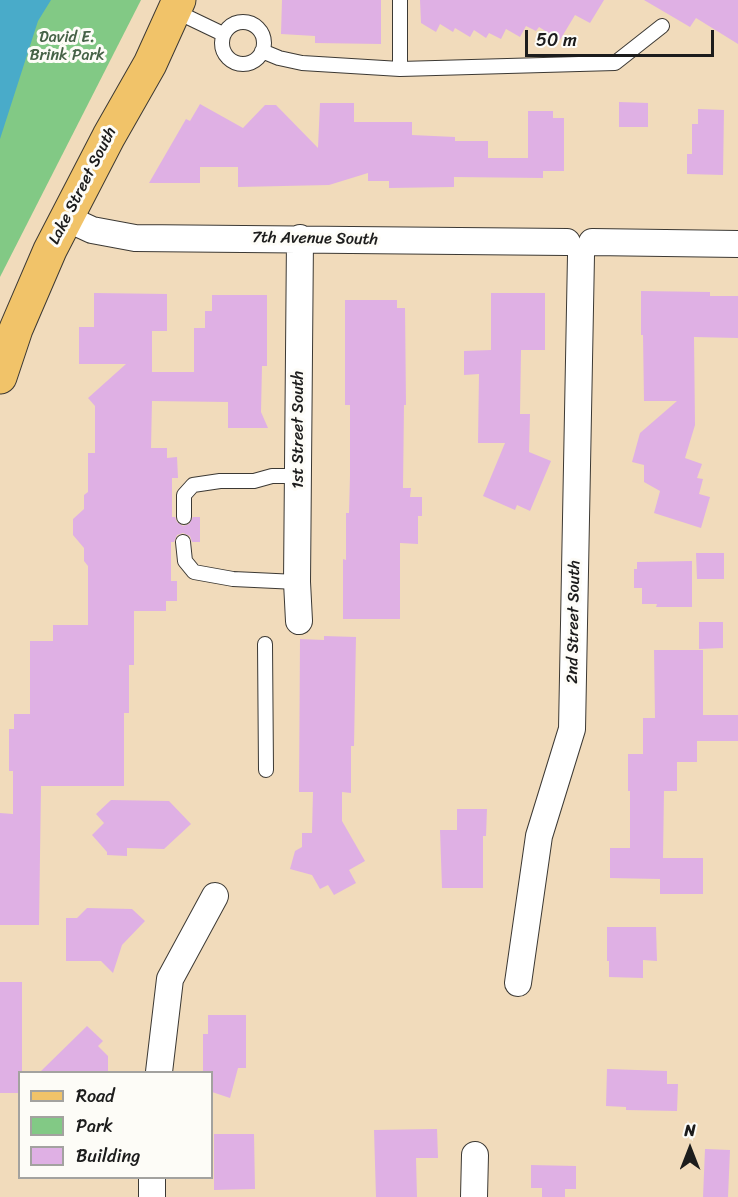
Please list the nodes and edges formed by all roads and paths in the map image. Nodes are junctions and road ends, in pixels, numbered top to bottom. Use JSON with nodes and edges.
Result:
{"nodes":[{"id":1,"x":400,"y":0,"type":"edge"},
{"id":2,"x":177,"y":6,"type":"edge"},
{"id":3,"x":662,"y":26,"type":"dead end"},
{"id":4,"x":223,"y":34,"type":"junction"},
{"id":5,"x":262,"y":51,"type":"junction"},
{"id":6,"x":400,"y":69,"type":"junction"},
{"id":7,"x":66,"y":218,"type":"junction"},
{"id":8,"x":300,"y":238,"type":"junction"},
{"id":9,"x":738,"y":244,"type":"edge"},
{"id":10,"x":580,"y":246,"type":"junction"},
{"id":11,"x":0,"y":377,"type":"edge"},
{"id":12,"x":299,"y":476,"type":"junction"},
{"id":13,"x":184,"y":517,"type":"dead end"},
{"id":14,"x":183,"y":542,"type":"dead end"},
{"id":15,"x":297,"y":582,"type":"junction"},
{"id":16,"x":299,"y":621,"type":"dead end"},
{"id":17,"x":265,"y":644,"type":"dead end"},
{"id":18,"x":266,"y":770,"type":"dead end"},
{"id":19,"x":215,"y":896,"type":"dead end"},
{"id":20,"x":518,"y":983,"type":"dead end"},
{"id":21,"x":159,"y":1071,"type":"edge"},
{"id":22,"x":475,"y":1155,"type":"dead end"},
{"id":23,"x":152,"y":1179,"type":"edge"},
{"id":24,"x":152,"y":1197,"type":"edge"},
{"id":25,"x":474,"y":1197,"type":"edge"}],
"edges":[{"from":1,"to":6,"type":"lane"},
{"from":2,"to":4,"type":"lane"},
{"from":2,"to":7,"type":"main road","name":"Lake Street South"},
{"from":3,"to":6,"type":"lane"},
{"from":4,"to":5,"type":"lane"},
{"from":4,"to":5,"type":"lane"},
{"from":5,"to":6,"type":"lane"},
{"from":7,"to":8,"type":"street","name":"7th Avenue South"},
{"from":7,"to":11,"type":"main road","name":"Lake Street South"},
{"from":8,"to":10,"type":"street","name":"7th Avenue South"},
{"from":8,"to":12,"type":"street","name":"1st Street South"},
{"from":9,"to":10,"type":"street","name":"7th Avenue South"},
{"from":10,"to":20,"type":"street","name":"2nd Street South"},
{"from":12,"to":13,"type":"lane"},
{"from":12,"to":15,"type":"street","name":"1st Street South"},
{"from":14,"to":15,"type":"lane"},
{"from":15,"to":16,"type":"street","name":"1st Street South"},
{"from":17,"to":18,"type":"lane"},
{"from":19,"to":21,"type":"street"},
{"from":22,"to":25,"type":"street"},
{"from":23,"to":24,"type":"street"}]}
